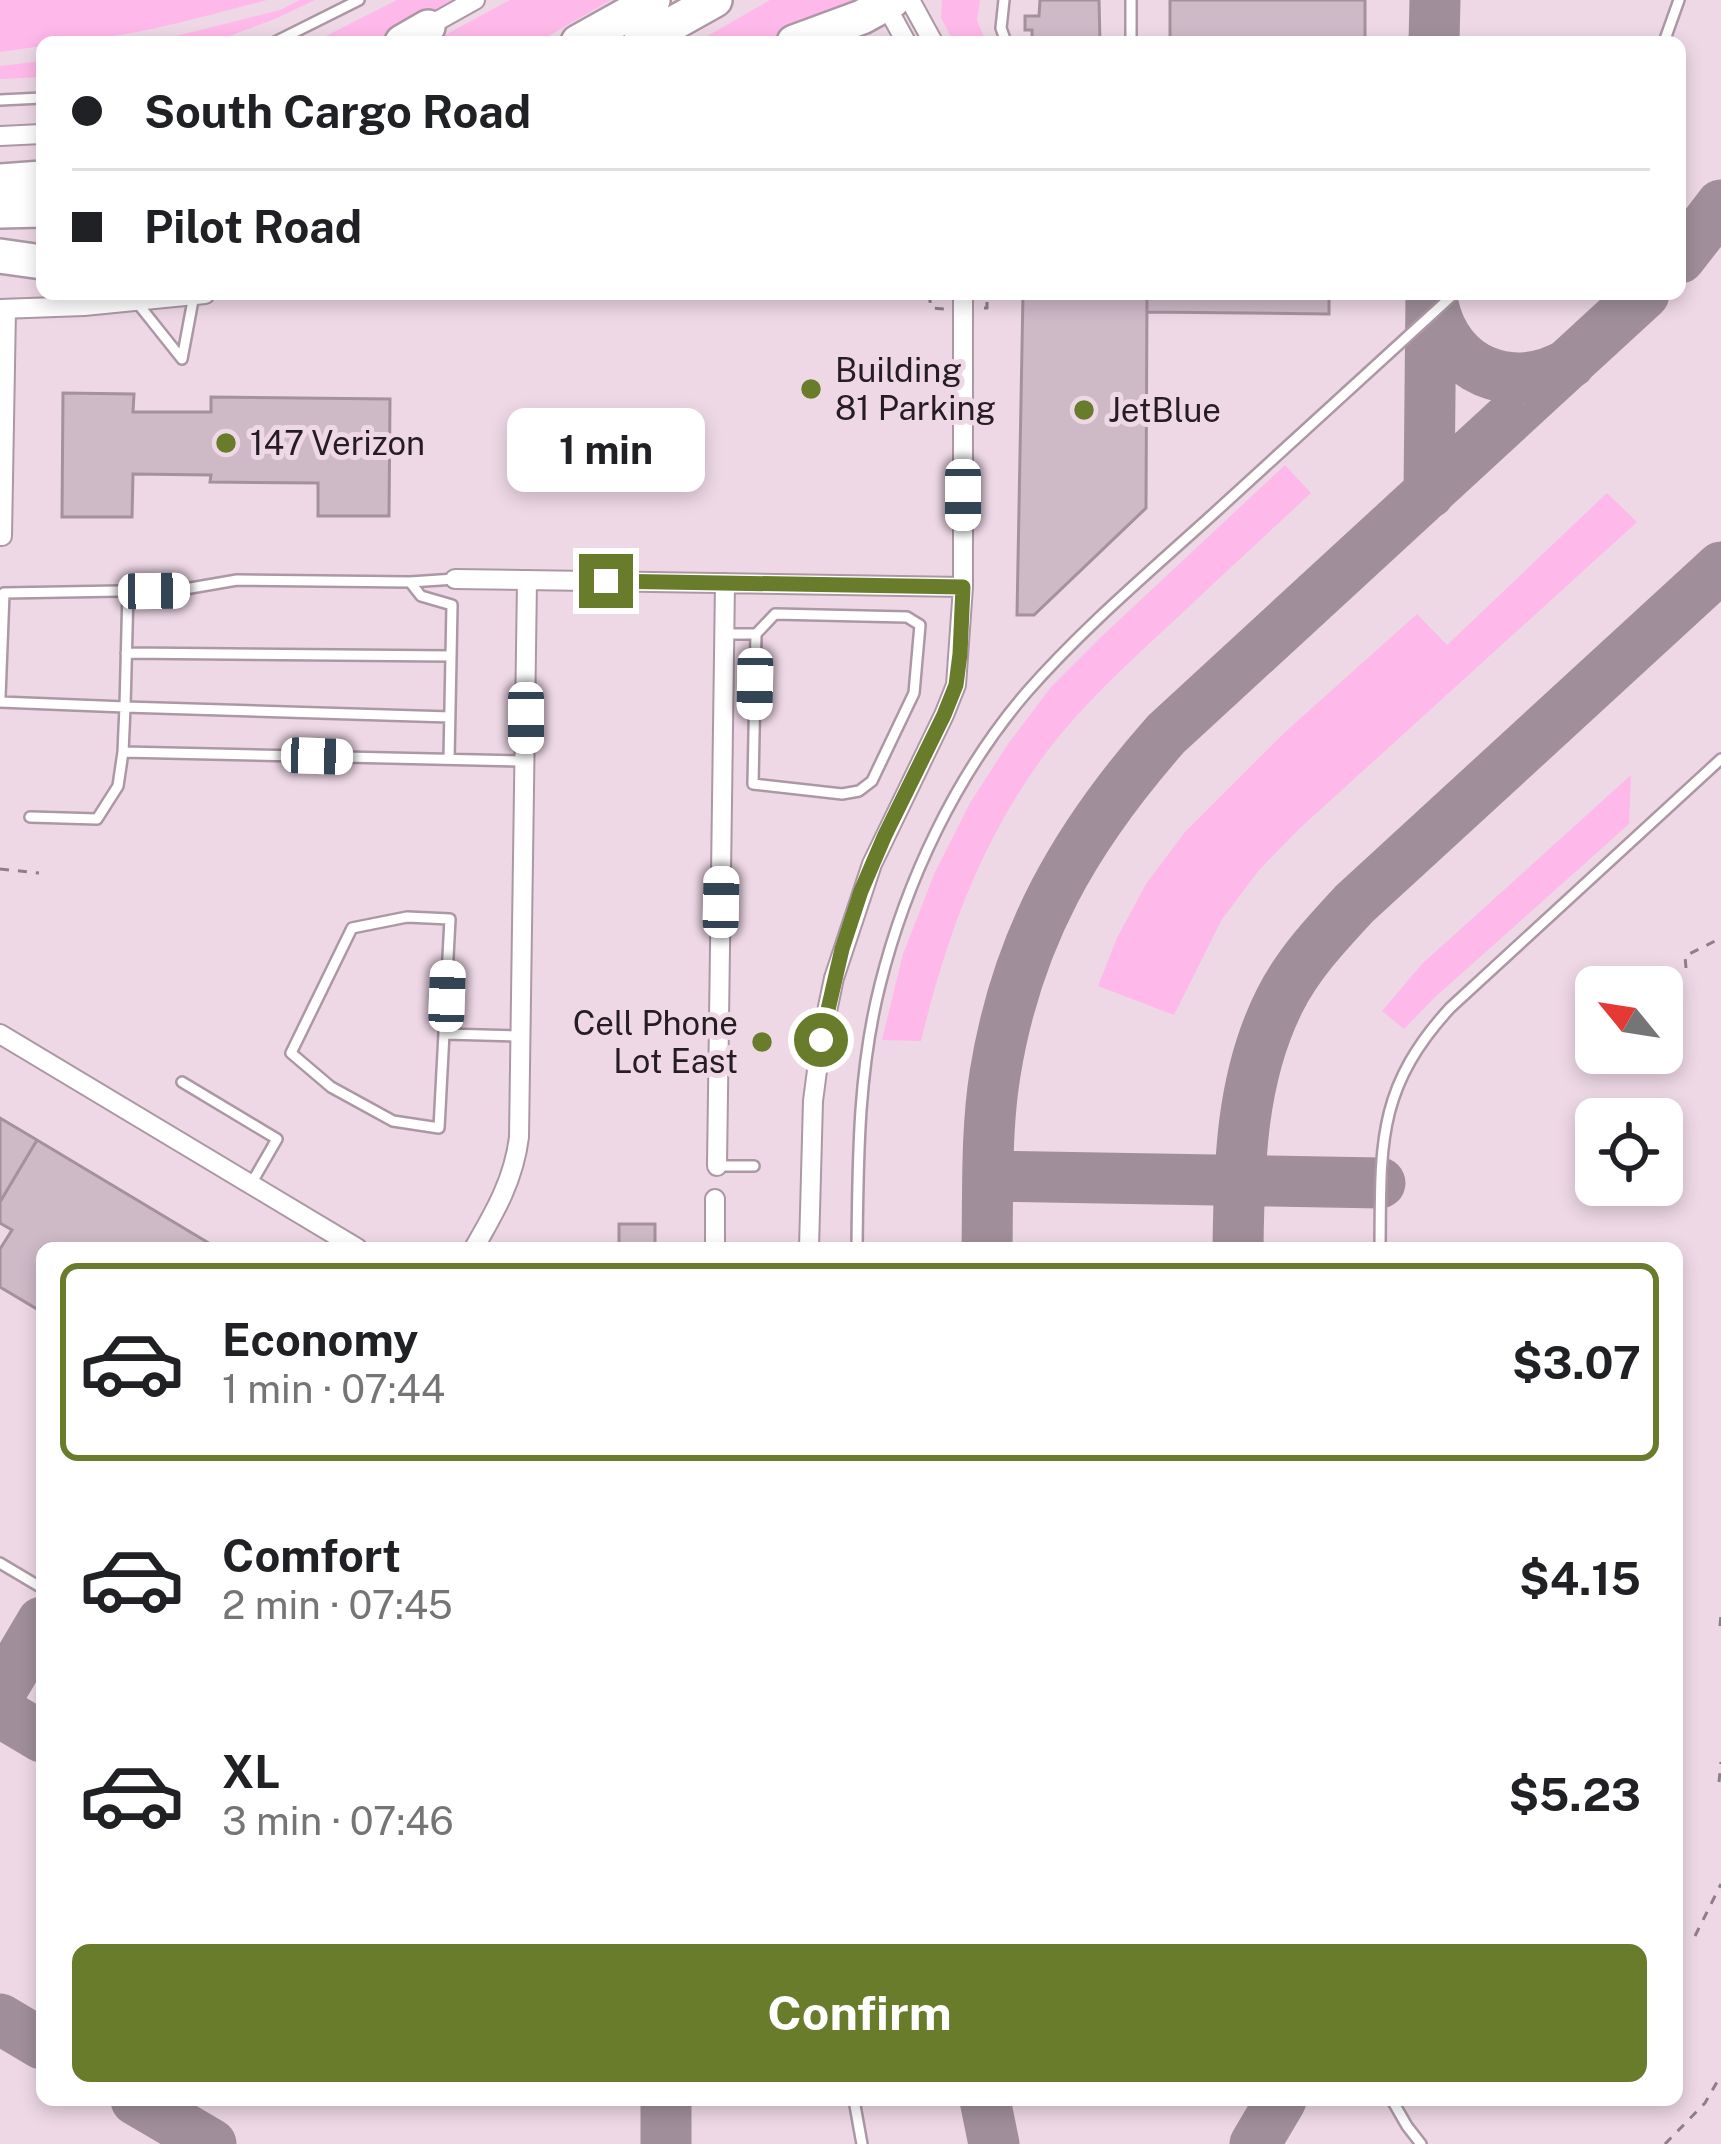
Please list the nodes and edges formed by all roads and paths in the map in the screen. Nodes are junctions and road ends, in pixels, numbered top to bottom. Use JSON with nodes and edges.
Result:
{"nodes":[{"id":1,"x":359,"y":0,"type":"edge"},
{"id":2,"x":475,"y":0,"type":"edge"},
{"id":3,"x":653,"y":0,"type":"edge"},
{"id":4,"x":715,"y":0,"type":"edge"},
{"id":5,"x":1004,"y":0,"type":"edge"},
{"id":6,"x":1131,"y":0,"type":"edge"},
{"id":7,"x":1679,"y":0,"type":"edge"},
{"id":8,"x":893,"y":1,"type":"edge"},
{"id":9,"x":415,"y":34,"type":"edge"},
{"id":10,"x":287,"y":36,"type":"edge"},
{"id":11,"x":589,"y":36,"type":"edge"},
{"id":12,"x":651,"y":36,"type":"edge"},
{"id":13,"x":810,"y":36,"type":"edge"},
{"id":14,"x":904,"y":36,"type":"edge"},
{"id":15,"x":927,"y":36,"type":"edge"},
{"id":16,"x":1004,"y":36,"type":"edge"},
{"id":17,"x":1131,"y":36,"type":"edge"},
{"id":18,"x":1666,"y":36,"type":"edge"},
{"id":19,"x":36,"y":98,"type":"edge"},
{"id":20,"x":0,"y":100,"type":"edge"},
{"id":21,"x":36,"y":134,"type":"edge"},
{"id":22,"x":0,"y":136,"type":"edge"},
{"id":23,"x":36,"y":178,"type":"edge"},
{"id":24,"x":0,"y":181,"type":"edge"},
{"id":25,"x":36,"y":210,"type":"edge"},
{"id":26,"x":0,"y":211,"type":"edge"},
{"id":27,"x":36,"y":253,"type":"edge"},
{"id":28,"x":0,"y":255,"type":"edge"},
{"id":29,"x":36,"y":261,"type":"edge"},
{"id":30,"x":135,"y":300,"type":"joint"},
{"id":31,"x":193,"y":300,"type":"edge"},
{"id":32,"x":963,"y":300,"type":"edge"},
{"id":33,"x":1447,"y":300,"type":"edge"},
{"id":34,"x":3,"y":309,"type":"edge"},
{"id":35,"x":2,"y":536,"type":"edge"},
{"id":36,"x":454,"y":579,"type":"joint"},
{"id":37,"x":526,"y":580,"type":"junction"},
{"id":38,"x":410,"y":582,"type":"junction"},
{"id":39,"x":724,"y":583,"type":"junction"},
{"id":40,"x":963,"y":587,"type":"junction"},
{"id":41,"x":128,"y":591,"type":"junction"},
{"id":42,"x":724,"y":634,"type":"junction"},
{"id":43,"x":756,"y":634,"type":"junction"},
{"id":44,"x":127,"y":653,"type":"junction"},
{"id":45,"x":450,"y":656,"type":"junction"},
{"id":46,"x":0,"y":699,"type":"edge"},
{"id":47,"x":125,"y":707,"type":"junction"},
{"id":48,"x":450,"y":717,"type":"junction"},
{"id":49,"x":123,"y":752,"type":"junction"},
{"id":50,"x":449,"y":759,"type":"junction"},
{"id":51,"x":1721,"y":759,"type":"edge"},
{"id":52,"x":525,"y":761,"type":"junction"},
{"id":53,"x":30,"y":817,"type":"dead end"},
{"id":54,"x":0,"y":869,"type":"edge"},
{"id":55,"x":39,"y":873,"type":"dead end"},
{"id":56,"x":1721,"y":938,"type":"edge"},
{"id":57,"x":1686,"y":968,"type":"dead end"},
{"id":58,"x":0,"y":1034,"type":"edge"},
{"id":59,"x":446,"y":1034,"type":"junction"},
{"id":60,"x":520,"y":1036,"type":"junction"},
{"id":61,"x":182,"y":1082,"type":"dead end"},
{"id":62,"x":717,"y":1166,"type":"joint"},
{"id":63,"x":754,"y":1166,"type":"dead end"},
{"id":64,"x":250,"y":1184,"type":"junction"},
{"id":65,"x":715,"y":1198,"type":"dead end"},
{"id":66,"x":347,"y":1242,"type":"edge"},
{"id":67,"x":477,"y":1242,"type":"edge"},
{"id":68,"x":715,"y":1242,"type":"edge"},
{"id":69,"x":809,"y":1242,"type":"edge"},
{"id":70,"x":857,"y":1242,"type":"edge"},
{"id":71,"x":1380,"y":1242,"type":"edge"},
{"id":72,"x":0,"y":1563,"type":"edge"},
{"id":73,"x":36,"y":1584,"type":"edge"},
{"id":74,"x":1721,"y":1614,"type":"edge"},
{"id":75,"x":1720,"y":1626,"type":"edge"},
{"id":76,"x":1721,"y":1762,"type":"edge"},
{"id":77,"x":1719,"y":1783,"type":"edge"},
{"id":78,"x":1721,"y":1884,"type":"edge"},
{"id":79,"x":1695,"y":1936,"type":"dead end"},
{"id":80,"x":1721,"y":2075,"type":"edge"},
{"id":81,"x":855,"y":2106,"type":"edge"},
{"id":82,"x":1395,"y":2106,"type":"edge"},
{"id":83,"x":862,"y":2144,"type":"edge"},
{"id":84,"x":1421,"y":2144,"type":"edge"},
{"id":85,"x":1665,"y":2144,"type":"edge"}],
"edges":[{"from":1,"to":10,"type":"lane"},
{"from":2,"to":9,"type":"street"},
{"from":3,"to":11,"type":"highway"},
{"from":4,"to":12,"type":"highway"},
{"from":5,"to":16,"type":"lane"},
{"from":6,"to":17,"type":"lane"},
{"from":7,"to":18,"type":"lane"},
{"from":8,"to":13,"type":"highway"},
{"from":8,"to":14,"type":"street"},
{"from":8,"to":15,"type":"street"},
{"from":19,"to":20,"type":"lane"},
{"from":21,"to":22,"type":"street"},
{"from":23,"to":24,"type":"highway"},
{"from":25,"to":26,"type":"highway"},
{"from":27,"to":28,"type":"highway"},
{"from":28,"to":29,"type":"highway"},
{"from":30,"to":31,"type":"lane"},
{"from":30,"to":34,"type":"street"},
{"from":32,"to":40,"type":"street"},
{"from":33,"to":70,"type":"lane"},
{"from":34,"to":35,"type":"street"},
{"from":36,"to":37,"type":"street"},
{"from":36,"to":38,"type":"lane"},
{"from":37,"to":39,"type":"street"},
{"from":37,"to":52,"type":"street"},
{"from":38,"to":41,"type":"lane"},
{"from":38,"to":45,"type":"lane"},
{"from":39,"to":40,"type":"street"},
{"from":39,"to":42,"type":"street"},
{"from":40,"to":69,"type":"street"},
{"from":41,"to":44,"type":"lane"},
{"from":41,"to":46,"type":"lane"},
{"from":42,"to":43,"type":"lane"},
{"from":42,"to":62,"type":"street"},
{"from":43,"to":43,"type":"lane"},
{"from":44,"to":45,"type":"lane"},
{"from":44,"to":47,"type":"lane"},
{"from":45,"to":48,"type":"lane"},
{"from":46,"to":47,"type":"lane"},
{"from":47,"to":48,"type":"lane"},
{"from":47,"to":49,"type":"lane"},
{"from":48,"to":50,"type":"lane"},
{"from":49,"to":50,"type":"lane"},
{"from":49,"to":53,"type":"lane"},
{"from":50,"to":52,"type":"lane"},
{"from":51,"to":71,"type":"lane"},
{"from":52,"to":60,"type":"street"},
{"from":54,"to":55,"type":"path"},
{"from":56,"to":57,"type":"path"},
{"from":58,"to":64,"type":"street"},
{"from":59,"to":59,"type":"lane"},
{"from":59,"to":60,"type":"lane"},
{"from":60,"to":67,"type":"street"},
{"from":61,"to":64,"type":"lane"},
{"from":62,"to":63,"type":"lane"},
{"from":64,"to":66,"type":"street"},
{"from":65,"to":68,"type":"street"},
{"from":72,"to":73,"type":"lane"},
{"from":74,"to":75,"type":"path"},
{"from":76,"to":77,"type":"path"},
{"from":78,"to":79,"type":"path"},
{"from":80,"to":85,"type":"path"},
{"from":81,"to":83,"type":"lane"},
{"from":82,"to":84,"type":"lane"}]}
